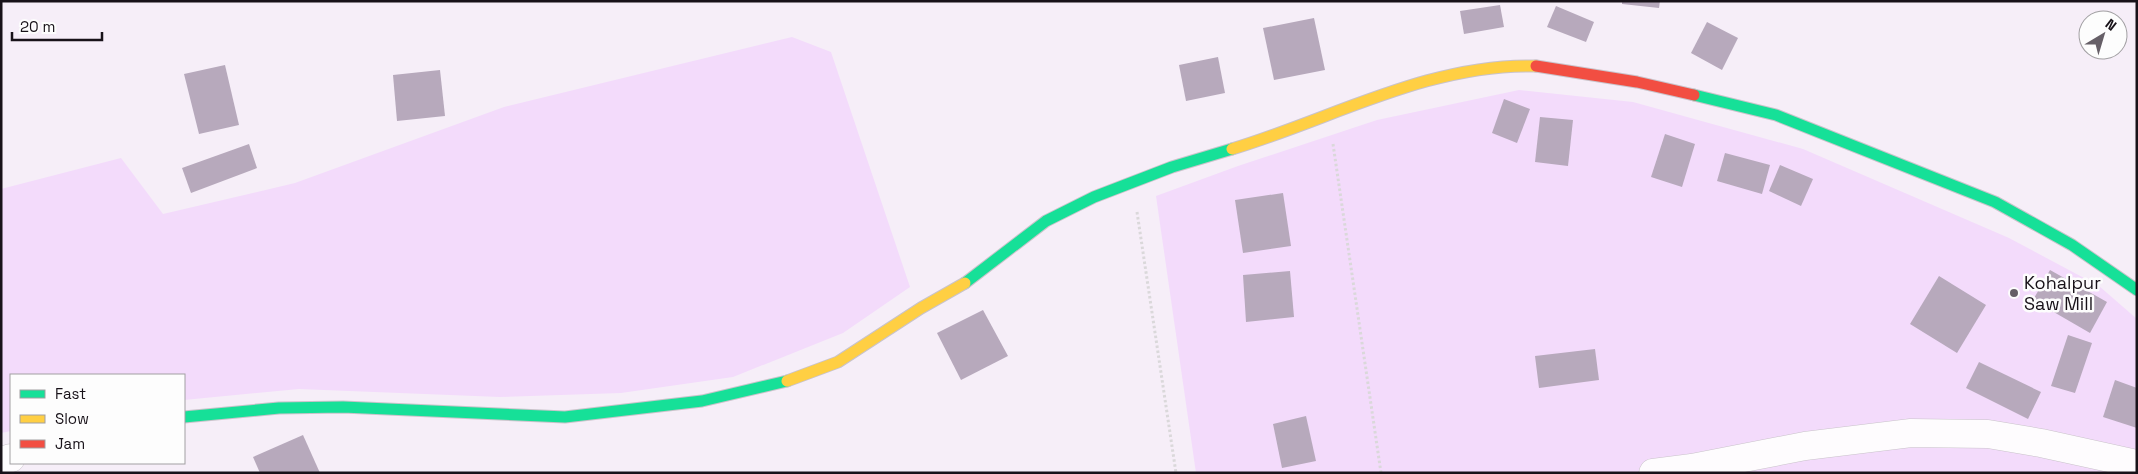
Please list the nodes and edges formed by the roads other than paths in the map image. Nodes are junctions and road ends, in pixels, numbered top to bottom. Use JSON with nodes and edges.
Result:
{"nodes":[{"id":1,"x":2137,"y":290,"type":"edge"},
{"id":2,"x":185,"y":417,"type":"edge"},
{"id":3,"x":2137,"y":464,"type":"edge"},
{"id":4,"x":1653,"y":473,"type":"edge"}],
"edges":[{"from":1,"to":2,"type":"street"},
{"from":3,"to":4,"type":"street"}]}
